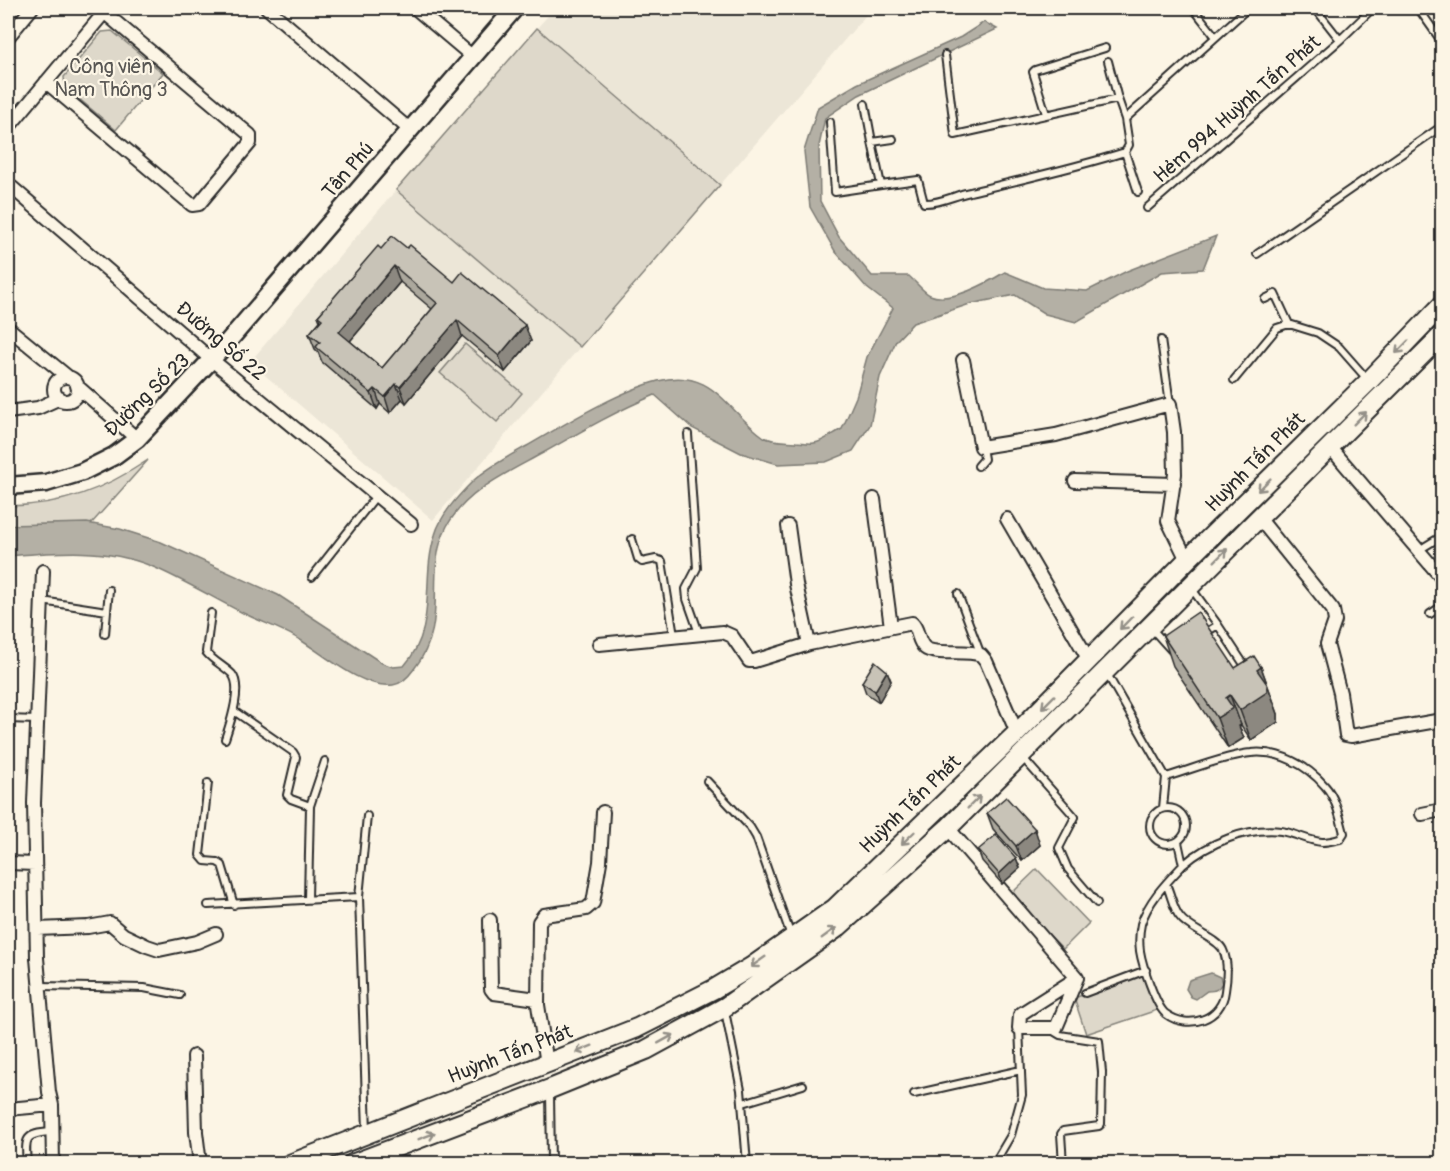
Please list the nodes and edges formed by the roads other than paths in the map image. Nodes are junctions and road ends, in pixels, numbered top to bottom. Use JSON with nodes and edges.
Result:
{"nodes":[{"id":1,"x":33,"y":8,"type":"edge"},
{"id":2,"x":267,"y":8,"type":"edge"},
{"id":3,"x":415,"y":8,"type":"edge"},
{"id":4,"x":515,"y":8,"type":"edge"},
{"id":5,"x":1193,"y":8,"type":"edge"},
{"id":6,"x":1248,"y":8,"type":"edge"},
{"id":7,"x":1316,"y":8,"type":"edge"},
{"id":8,"x":1372,"y":8,"type":"edge"},
{"id":9,"x":1418,"y":8,"type":"edge"},
{"id":10,"x":107,"y":10,"type":"edge"},
{"id":11,"x":1440,"y":34,"type":"edge"},
{"id":12,"x":1215,"y":36,"type":"junction"},
{"id":13,"x":8,"y":37,"type":"edge"},
{"id":14,"x":1340,"y":40,"type":"junction"},
{"id":15,"x":1443,"y":42,"type":"edge"},
{"id":16,"x":1105,"y":48,"type":"dead end"},
{"id":17,"x":945,"y":55,"type":"dead end"},
{"id":18,"x":473,"y":57,"type":"junction"},
{"id":19,"x":1108,"y":61,"type":"dead end"},
{"id":20,"x":46,"y":82,"type":"junction"},
{"id":21,"x":1118,"y":99,"type":"junction"},
{"id":22,"x":865,"y":104,"type":"dead end"},
{"id":23,"x":1046,"y":114,"type":"junction"},
{"id":24,"x":1125,"y":119,"type":"junction"},
{"id":25,"x":830,"y":122,"type":"dead end"},
{"id":26,"x":1443,"y":126,"type":"edge"},
{"id":27,"x":8,"y":128,"type":"edge"},
{"id":28,"x":410,"y":130,"type":"junction"},
{"id":29,"x":893,"y":139,"type":"dead end"},
{"id":30,"x":872,"y":142,"type":"junction"},
{"id":31,"x":1125,"y":152,"type":"junction"},
{"id":32,"x":8,"y":184,"type":"edge"},
{"id":33,"x":881,"y":185,"type":"junction"},
{"id":34,"x":1138,"y":192,"type":"dead end"},
{"id":35,"x":1147,"y":208,"type":"dead end"},
{"id":36,"x":1257,"y":254,"type":"dead end"},
{"id":37,"x":1265,"y":299,"type":"dead end"},
{"id":38,"x":1442,"y":305,"type":"edge"},
{"id":39,"x":1289,"y":324,"type":"junction"},
{"id":40,"x":8,"y":328,"type":"edge"},
{"id":41,"x":1443,"y":335,"type":"edge"},
{"id":42,"x":1161,"y":340,"type":"dead end"},
{"id":43,"x":212,"y":360,"type":"junction"},
{"id":44,"x":963,"y":360,"type":"dead end"},
{"id":45,"x":1234,"y":380,"type":"dead end"},
{"id":46,"x":73,"y":381,"type":"junction"},
{"id":47,"x":1369,"y":381,"type":"junction"},
{"id":48,"x":60,"y":398,"type":"junction"},
{"id":49,"x":1170,"y":404,"type":"junction"},
{"id":50,"x":8,"y":412,"type":"edge"},
{"id":51,"x":688,"y":434,"type":"dead end"},
{"id":52,"x":137,"y":439,"type":"junction"},
{"id":53,"x":981,"y":447,"type":"junction"},
{"id":54,"x":1330,"y":447,"type":"junction"},
{"id":55,"x":978,"y":466,"type":"dead end"},
{"id":56,"x":1075,"y":481,"type":"dead end"},
{"id":57,"x":1174,"y":484,"type":"junction"},
{"id":58,"x":8,"y":486,"type":"edge"},
{"id":59,"x":377,"y":495,"type":"junction"},
{"id":60,"x":874,"y":499,"type":"dead end"},
{"id":61,"x":1244,"y":504,"type":"junction"},
{"id":62,"x":1258,"y":518,"type":"junction"},
{"id":63,"x":1007,"y":519,"type":"dead end"},
{"id":64,"x":411,"y":524,"type":"dead end"},
{"id":65,"x":788,"y":526,"type":"dead end"},
{"id":66,"x":1443,"y":536,"type":"edge"},
{"id":67,"x":632,"y":539,"type":"dead end"},
{"id":68,"x":1419,"y":550,"type":"junction"},
{"id":69,"x":1187,"y":560,"type":"junction"},
{"id":70,"x":43,"y":571,"type":"dead end"},
{"id":71,"x":312,"y":577,"type":"dead end"},
{"id":72,"x":1443,"y":578,"type":"edge"},
{"id":73,"x":1190,"y":586,"type":"junction"},
{"id":74,"x":109,"y":590,"type":"dead end"},
{"id":75,"x":958,"y":594,"type":"dead end"},
{"id":76,"x":41,"y":601,"type":"junction"},
{"id":77,"x":1443,"y":606,"type":"edge"},
{"id":78,"x":108,"y":611,"type":"junction"},
{"id":79,"x":211,"y":612,"type":"dead end"},
{"id":80,"x":1430,"y":614,"type":"dead end"},
{"id":81,"x":1218,"y":625,"type":"junction"},
{"id":82,"x":1150,"y":626,"type":"junction"},
{"id":83,"x":891,"y":627,"type":"junction"},
{"id":84,"x":699,"y":633,"type":"junction"},
{"id":85,"x":105,"y":634,"type":"dead end"},
{"id":86,"x":674,"y":635,"type":"junction"},
{"id":87,"x":1198,"y":638,"type":"edge"},
{"id":88,"x":599,"y":644,"type":"dead end"},
{"id":89,"x":810,"y":644,"type":"junction"},
{"id":90,"x":1178,"y":651,"type":"edge"},
{"id":91,"x":981,"y":655,"type":"junction"},
{"id":92,"x":1089,"y":660,"type":"junction"},
{"id":93,"x":1248,"y":670,"type":"edge"},
{"id":94,"x":1105,"y":671,"type":"junction"},
{"id":95,"x":234,"y":711,"type":"junction"},
{"id":96,"x":8,"y":719,"type":"edge"},
{"id":97,"x":37,"y":720,"type":"junction"},
{"id":98,"x":1443,"y":720,"type":"edge"},
{"id":99,"x":1012,"y":737,"type":"junction"},
{"id":100,"x":225,"y":739,"type":"dead end"},
{"id":101,"x":1021,"y":755,"type":"junction"},
{"id":102,"x":325,"y":761,"type":"dead end"},
{"id":103,"x":1166,"y":777,"type":"junction"},
{"id":104,"x":707,"y":780,"type":"dead end"},
{"id":105,"x":208,"y":783,"type":"dead end"},
{"id":106,"x":310,"y":806,"type":"junction"},
{"id":107,"x":1163,"y":808,"type":"junction"},
{"id":108,"x":1443,"y":810,"type":"edge"},
{"id":109,"x":603,"y":812,"type":"dead end"},
{"id":110,"x":934,"y":813,"type":"junction"},
{"id":111,"x":1422,"y":814,"type":"dead end"},
{"id":112,"x":367,"y":816,"type":"dead end"},
{"id":113,"x":948,"y":828,"type":"junction"},
{"id":114,"x":1178,"y":842,"type":"junction"},
{"id":115,"x":8,"y":863,"type":"edge"},
{"id":116,"x":35,"y":864,"type":"junction"},
{"id":117,"x":1183,"y":865,"type":"junction"},
{"id":118,"x":1166,"y":884,"type":"junction"},
{"id":119,"x":359,"y":897,"type":"junction"},
{"id":120,"x":308,"y":899,"type":"junction"},
{"id":121,"x":1097,"y":903,"type":"dead end"},
{"id":122,"x":208,"y":905,"type":"dead end"},
{"id":123,"x":234,"y":905,"type":"junction"},
{"id":124,"x":490,"y":920,"type":"dead end"},
{"id":125,"x":37,"y":929,"type":"junction"},
{"id":126,"x":216,"y":934,"type":"dead end"},
{"id":127,"x":792,"y":938,"type":"junction"},
{"id":128,"x":1146,"y":970,"type":"junction"},
{"id":129,"x":1077,"y":978,"type":"junction"},
{"id":130,"x":40,"y":986,"type":"junction"},
{"id":131,"x":1085,"y":993,"type":"dead end"},
{"id":132,"x":180,"y":995,"type":"dead end"},
{"id":133,"x":537,"y":999,"type":"junction"},
{"id":134,"x":725,"y":1007,"type":"junction"},
{"id":135,"x":1019,"y":1028,"type":"junction"},
{"id":136,"x":1056,"y":1029,"type":"junction"},
{"id":137,"x":194,"y":1056,"type":"dead end"},
{"id":138,"x":547,"y":1064,"type":"junction"},
{"id":139,"x":1021,"y":1071,"type":"junction"},
{"id":140,"x":803,"y":1085,"type":"dead end"},
{"id":141,"x":550,"y":1089,"type":"junction"},
{"id":142,"x":914,"y":1094,"type":"dead end"},
{"id":143,"x":742,"y":1103,"type":"junction"},
{"id":144,"x":52,"y":1105,"type":"junction"},
{"id":145,"x":8,"y":1109,"type":"edge"},
{"id":146,"x":51,"y":1132,"type":"junction"},
{"id":147,"x":367,"y":1134,"type":"junction"},
{"id":148,"x":373,"y":1155,"type":"junction"},
{"id":149,"x":8,"y":1163,"type":"edge"},
{"id":150,"x":27,"y":1163,"type":"edge"},
{"id":151,"x":53,"y":1164,"type":"edge"},
{"id":152,"x":200,"y":1164,"type":"edge"},
{"id":153,"x":290,"y":1164,"type":"edge"},
{"id":154,"x":352,"y":1164,"type":"edge"},
{"id":155,"x":551,"y":1164,"type":"edge"},
{"id":156,"x":747,"y":1164,"type":"edge"},
{"id":157,"x":994,"y":1164,"type":"edge"},
{"id":158,"x":1063,"y":1164,"type":"edge"}],
"edges":[{"from":1,"to":13,"type":"street"},
{"from":2,"to":28,"type":"street"},
{"from":3,"to":18,"type":"street"},
{"from":4,"to":18,"type":"street","name":"Tân Phú"},
{"from":5,"to":12,"type":"lane"},
{"from":6,"to":12,"type":"lane"},
{"from":7,"to":14,"type":"lane"},
{"from":8,"to":14,"type":"lane","name":"Hẻm 994 Huỳnh Tấn Phát"},
{"from":9,"to":11,"type":"lane"},
{"from":10,"to":20,"type":"street"},
{"from":10,"to":20,"type":"street"},
{"from":11,"to":15,"type":"lane"},
{"from":12,"to":24,"type":"lane"},
{"from":14,"to":35,"type":"lane","name":"Hẻm 994 Huỳnh Tấn Phát"},
{"from":16,"to":23,"type":"lane"},
{"from":17,"to":23,"type":"lane"},
{"from":18,"to":28,"type":"street","name":"Tân Phú"},
{"from":19,"to":21,"type":"lane"},
{"from":20,"to":27,"type":"street"},
{"from":21,"to":23,"type":"lane"},
{"from":21,"to":24,"type":"lane"},
{"from":22,"to":30,"type":"lane"},
{"from":24,"to":31,"type":"lane"},
{"from":25,"to":33,"type":"lane"},
{"from":26,"to":36,"type":"lane"},
{"from":28,"to":43,"type":"street","name":"Tân Phú"},
{"from":29,"to":30,"type":"lane"},
{"from":30,"to":33,"type":"lane"},
{"from":31,"to":33,"type":"lane"},
{"from":31,"to":34,"type":"lane"},
{"from":32,"to":43,"type":"street","name":"Đường Số 22"},
{"from":37,"to":39,"type":"lane"},
{"from":38,"to":47,"type":"main road","name":"Huỳnh Tấn Phát","one_way":true},
{"from":39,"to":45,"type":"lane"},
{"from":39,"to":47,"type":"lane"},
{"from":40,"to":46,"type":"street"},
{"from":54,"to":41,"type":"main road","name":"Huỳnh Tấn Phát","one_way":true},
{"from":42,"to":49,"type":"lane"},
{"from":43,"to":52,"type":"street","name":"Đường Số 23"},
{"from":43,"to":59,"type":"street","name":"Đường Số 22"},
{"from":44,"to":53,"type":"street"},
{"from":46,"to":48,"type":"street"},
{"from":46,"to":48,"type":"street"},
{"from":46,"to":52,"type":"street"},
{"from":47,"to":61,"type":"main road","name":"Huỳnh Tấn Phát","one_way":true},
{"from":48,"to":50,"type":"street"},
{"from":49,"to":53,"type":"street"},
{"from":49,"to":57,"type":"street"},
{"from":51,"to":84,"type":"lane"},
{"from":52,"to":58,"type":"street","name":"Đường Số 23"},
{"from":53,"to":55,"type":"lane"},
{"from":54,"to":62,"type":"main road","name":"Huỳnh Tấn Phát"},
{"from":54,"to":68,"type":"street"},
{"from":56,"to":57,"type":"street"},
{"from":57,"to":69,"type":"street"},
{"from":59,"to":64,"type":"street","name":"Đường Số 22"},
{"from":59,"to":71,"type":"lane"},
{"from":60,"to":83,"type":"street"},
{"from":61,"to":62,"type":"main road"},
{"from":61,"to":69,"type":"main road","name":"Huỳnh Tấn Phát"},
{"from":73,"to":62,"type":"main road","name":"Huỳnh Tấn Phát","one_way":true},
{"from":62,"to":98,"type":"street"},
{"from":63,"to":92,"type":"street"},
{"from":65,"to":89,"type":"street"},
{"from":66,"to":68,"type":"lane"},
{"from":67,"to":86,"type":"lane"},
{"from":68,"to":72,"type":"street"},
{"from":69,"to":92,"type":"main road","name":"Huỳnh Tấn Phát","one_way":true},
{"from":70,"to":76,"type":"street"},
{"from":73,"to":81,"type":"lane"},
{"from":73,"to":82,"type":"main road","name":"Huỳnh Tấn Phát"},
{"from":74,"to":78,"type":"lane"},
{"from":75,"to":91,"type":"lane"},
{"from":76,"to":78,"type":"lane"},
{"from":76,"to":97,"type":"street"},
{"from":77,"to":80,"type":"lane"},
{"from":78,"to":85,"type":"lane"},
{"from":79,"to":95,"type":"lane"},
{"from":81,"to":87,"type":"lane"},
{"from":81,"to":93,"type":"lane"},
{"from":82,"to":90,"type":"lane"},
{"from":82,"to":94,"type":"main road","name":"Huỳnh Tấn Phát"},
{"from":83,"to":89,"type":"street"},
{"from":83,"to":91,"type":"street"},
{"from":84,"to":86,"type":"street"},
{"from":84,"to":89,"type":"street"},
{"from":86,"to":88,"type":"street"},
{"from":91,"to":99,"type":"street"},
{"from":92,"to":99,"type":"main road","name":"Huỳnh Tấn Phát","one_way":true},
{"from":94,"to":101,"type":"main road","name":"Huỳnh Tấn Phát"},
{"from":94,"to":103,"type":"lane"},
{"from":95,"to":100,"type":"lane"},
{"from":95,"to":106,"type":"lane"},
{"from":96,"to":97,"type":"lane"},
{"from":97,"to":116,"type":"street"},
{"from":99,"to":101,"type":"main road"},
{"from":99,"to":110,"type":"main road","name":"Huỳnh Tấn Phát"},
{"from":113,"to":101,"type":"main road","name":"Huỳnh Tấn Phát","one_way":true},
{"from":101,"to":121,"type":"lane"},
{"from":102,"to":106,"type":"lane"},
{"from":103,"to":107,"type":"lane"},
{"from":103,"to":117,"type":"lane"},
{"from":104,"to":127,"type":"lane"},
{"from":105,"to":123,"type":"lane"},
{"from":106,"to":120,"type":"lane"},
{"from":107,"to":114,"type":"lane"},
{"from":107,"to":114,"type":"lane"},
{"from":108,"to":111,"type":"street"},
{"from":109,"to":133,"type":"street"},
{"from":110,"to":113,"type":"main road"},
{"from":110,"to":127,"type":"main road","name":"Huỳnh Tấn Phát","one_way":true},
{"from":112,"to":119,"type":"lane"},
{"from":113,"to":129,"type":"street"},
{"from":134,"to":113,"type":"main road","name":"Huỳnh Tấn Phát","one_way":true},
{"from":114,"to":117,"type":"lane"},
{"from":115,"to":116,"type":"street"},
{"from":116,"to":125,"type":"street"},
{"from":117,"to":118,"type":"lane"},
{"from":118,"to":128,"type":"lane"},
{"from":118,"to":128,"type":"lane"},
{"from":119,"to":120,"type":"lane"},
{"from":119,"to":147,"type":"lane"},
{"from":120,"to":123,"type":"lane"},
{"from":122,"to":123,"type":"lane"},
{"from":124,"to":133,"type":"street"},
{"from":125,"to":126,"type":"street"},
{"from":125,"to":130,"type":"street"},
{"from":127,"to":138,"type":"main road","name":"Huỳnh Tấn Phát","one_way":true},
{"from":128,"to":131,"type":"lane"},
{"from":129,"to":135,"type":"street"},
{"from":129,"to":136,"type":"street"},
{"from":130,"to":132,"type":"lane"},
{"from":130,"to":144,"type":"street"},
{"from":133,"to":138,"type":"street"},
{"from":141,"to":134,"type":"main road","name":"Huỳnh Tấn Phát","one_way":true},
{"from":134,"to":143,"type":"lane"},
{"from":135,"to":136,"type":"street"},
{"from":135,"to":139,"type":"lane"},
{"from":136,"to":158,"type":"lane"},
{"from":137,"to":152,"type":"street"},
{"from":138,"to":147,"type":"main road","name":"Huỳnh Tấn Phát"},
{"from":139,"to":142,"type":"lane"},
{"from":139,"to":157,"type":"lane"},
{"from":140,"to":143,"type":"lane"},
{"from":148,"to":141,"type":"main road","name":"Huỳnh Tấn Phát","one_way":true},
{"from":141,"to":155,"type":"lane"},
{"from":143,"to":156,"type":"lane"},
{"from":144,"to":145,"type":"street"},
{"from":144,"to":146,"type":"street"},
{"from":146,"to":150,"type":"lane"},
{"from":146,"to":151,"type":"street"},
{"from":147,"to":148,"type":"main road"},
{"from":147,"to":153,"type":"main road","name":"Huỳnh Tấn Phát"},
{"from":148,"to":154,"type":"main road","name":"Huỳnh Tấn Phát"},
{"from":149,"to":150,"type":"lane"}]}
